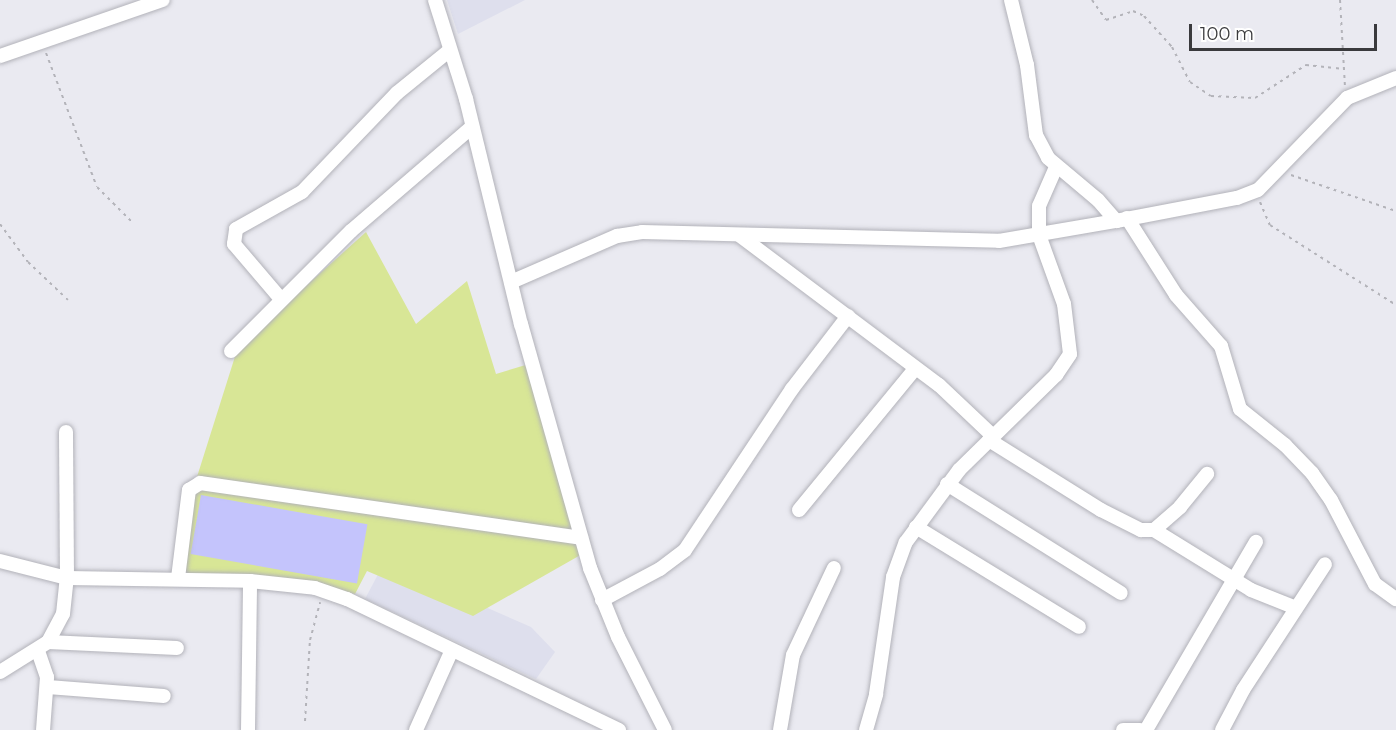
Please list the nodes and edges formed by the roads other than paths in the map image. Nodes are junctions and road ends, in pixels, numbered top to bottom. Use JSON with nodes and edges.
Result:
{"nodes":[{"id":1,"x":163,"y":0,"type":"edge"},
{"id":2,"x":435,"y":0,"type":"edge"},
{"id":3,"x":1011,"y":0,"type":"edge"},
{"id":4,"x":450,"y":50,"type":"junction"},
{"id":5,"x":0,"y":56,"type":"edge"},
{"id":6,"x":1396,"y":78,"type":"edge"},
{"id":7,"x":472,"y":127,"type":"junction"},
{"id":8,"x":1056,"y":167,"type":"junction"},
{"id":9,"x":1121,"y":219,"type":"junction"},
{"id":10,"x":739,"y":235,"type":"junction"},
{"id":11,"x":1039,"y":235,"type":"junction"},
{"id":12,"x":511,"y":282,"type":"junction"},
{"id":13,"x":280,"y":298,"type":"junction"},
{"id":14,"x":848,"y":316,"type":"junction"},
{"id":15,"x":231,"y":351,"type":"dead end"},
{"id":16,"x":915,"y":369,"type":"junction"},
{"id":17,"x":66,"y":432,"type":"dead end"},
{"id":18,"x":991,"y":438,"type":"junction"},
{"id":19,"x":1208,"y":474,"type":"dead end"},
{"id":20,"x":947,"y":484,"type":"junction"},
{"id":21,"x":800,"y":510,"type":"dead end"},
{"id":22,"x":916,"y":527,"type":"junction"},
{"id":23,"x":1154,"y":530,"type":"junction"},
{"id":24,"x":581,"y":538,"type":"junction"},
{"id":25,"x":1256,"y":542,"type":"dead end"},
{"id":26,"x":0,"y":561,"type":"edge"},
{"id":27,"x":1325,"y":564,"type":"dead end"},
{"id":28,"x":834,"y":568,"type":"dead end"},
{"id":29,"x":67,"y":578,"type":"junction"},
{"id":30,"x":178,"y":578,"type":"junction"},
{"id":31,"x":1232,"y":580,"type":"junction"},
{"id":32,"x":250,"y":581,"type":"junction"},
{"id":33,"x":1121,"y":593,"type":"dead end"},
{"id":34,"x":1396,"y":599,"type":"edge"},
{"id":35,"x":602,"y":600,"type":"junction"},
{"id":36,"x":1296,"y":608,"type":"junction"},
{"id":37,"x":1079,"y":627,"type":"dead end"},
{"id":38,"x":43,"y":646,"type":"junction"},
{"id":39,"x":177,"y":648,"type":"dead end"},
{"id":40,"x":452,"y":652,"type":"junction"},
{"id":41,"x":0,"y":672,"type":"edge"},
{"id":42,"x":48,"y":687,"type":"junction"},
{"id":43,"x":164,"y":696,"type":"dead end"},
{"id":44,"x":43,"y":730,"type":"edge"},
{"id":45,"x":248,"y":730,"type":"edge"},
{"id":46,"x":416,"y":730,"type":"edge"},
{"id":47,"x":619,"y":730,"type":"edge"},
{"id":48,"x":665,"y":730,"type":"edge"},
{"id":49,"x":780,"y":730,"type":"edge"},
{"id":50,"x":866,"y":730,"type":"edge"},
{"id":51,"x":1123,"y":730,"type":"edge"},
{"id":52,"x":1140,"y":730,"type":"edge"},
{"id":53,"x":1146,"y":730,"type":"edge"},
{"id":54,"x":1222,"y":730,"type":"edge"}],
"edges":[{"from":1,"to":5,"type":"street"},
{"from":2,"to":4,"type":"street"},
{"from":3,"to":8,"type":"street"},
{"from":4,"to":7,"type":"street"},
{"from":4,"to":13,"type":"street"},
{"from":6,"to":9,"type":"street"},
{"from":7,"to":12,"type":"street"},
{"from":7,"to":13,"type":"street"},
{"from":8,"to":9,"type":"street"},
{"from":8,"to":11,"type":"street"},
{"from":9,"to":11,"type":"street"},
{"from":9,"to":34,"type":"street"},
{"from":10,"to":11,"type":"street"},
{"from":10,"to":12,"type":"street"},
{"from":10,"to":14,"type":"street"},
{"from":11,"to":18,"type":"street"},
{"from":12,"to":24,"type":"street"},
{"from":13,"to":15,"type":"street"},
{"from":14,"to":16,"type":"street"},
{"from":14,"to":35,"type":"street"},
{"from":16,"to":18,"type":"street"},
{"from":16,"to":21,"type":"street"},
{"from":17,"to":29,"type":"street"},
{"from":18,"to":20,"type":"street"},
{"from":18,"to":23,"type":"street"},
{"from":19,"to":23,"type":"street"},
{"from":20,"to":22,"type":"street"},
{"from":20,"to":33,"type":"street"},
{"from":22,"to":37,"type":"street"},
{"from":22,"to":50,"type":"street"},
{"from":23,"to":31,"type":"street"},
{"from":24,"to":30,"type":"street"},
{"from":24,"to":35,"type":"street"},
{"from":25,"to":31,"type":"street"},
{"from":26,"to":29,"type":"street"},
{"from":27,"to":36,"type":"street"},
{"from":28,"to":49,"type":"street"},
{"from":29,"to":30,"type":"street"},
{"from":29,"to":38,"type":"street"},
{"from":30,"to":32,"type":"street"},
{"from":31,"to":36,"type":"street"},
{"from":31,"to":53,"type":"street"},
{"from":32,"to":40,"type":"street"},
{"from":32,"to":45,"type":"street"},
{"from":35,"to":48,"type":"street"},
{"from":36,"to":54,"type":"street"},
{"from":38,"to":39,"type":"street"},
{"from":38,"to":41,"type":"street"},
{"from":38,"to":42,"type":"street"},
{"from":40,"to":46,"type":"street"},
{"from":40,"to":47,"type":"street"},
{"from":42,"to":43,"type":"street"},
{"from":42,"to":44,"type":"street"},
{"from":51,"to":52,"type":"street"}]}
